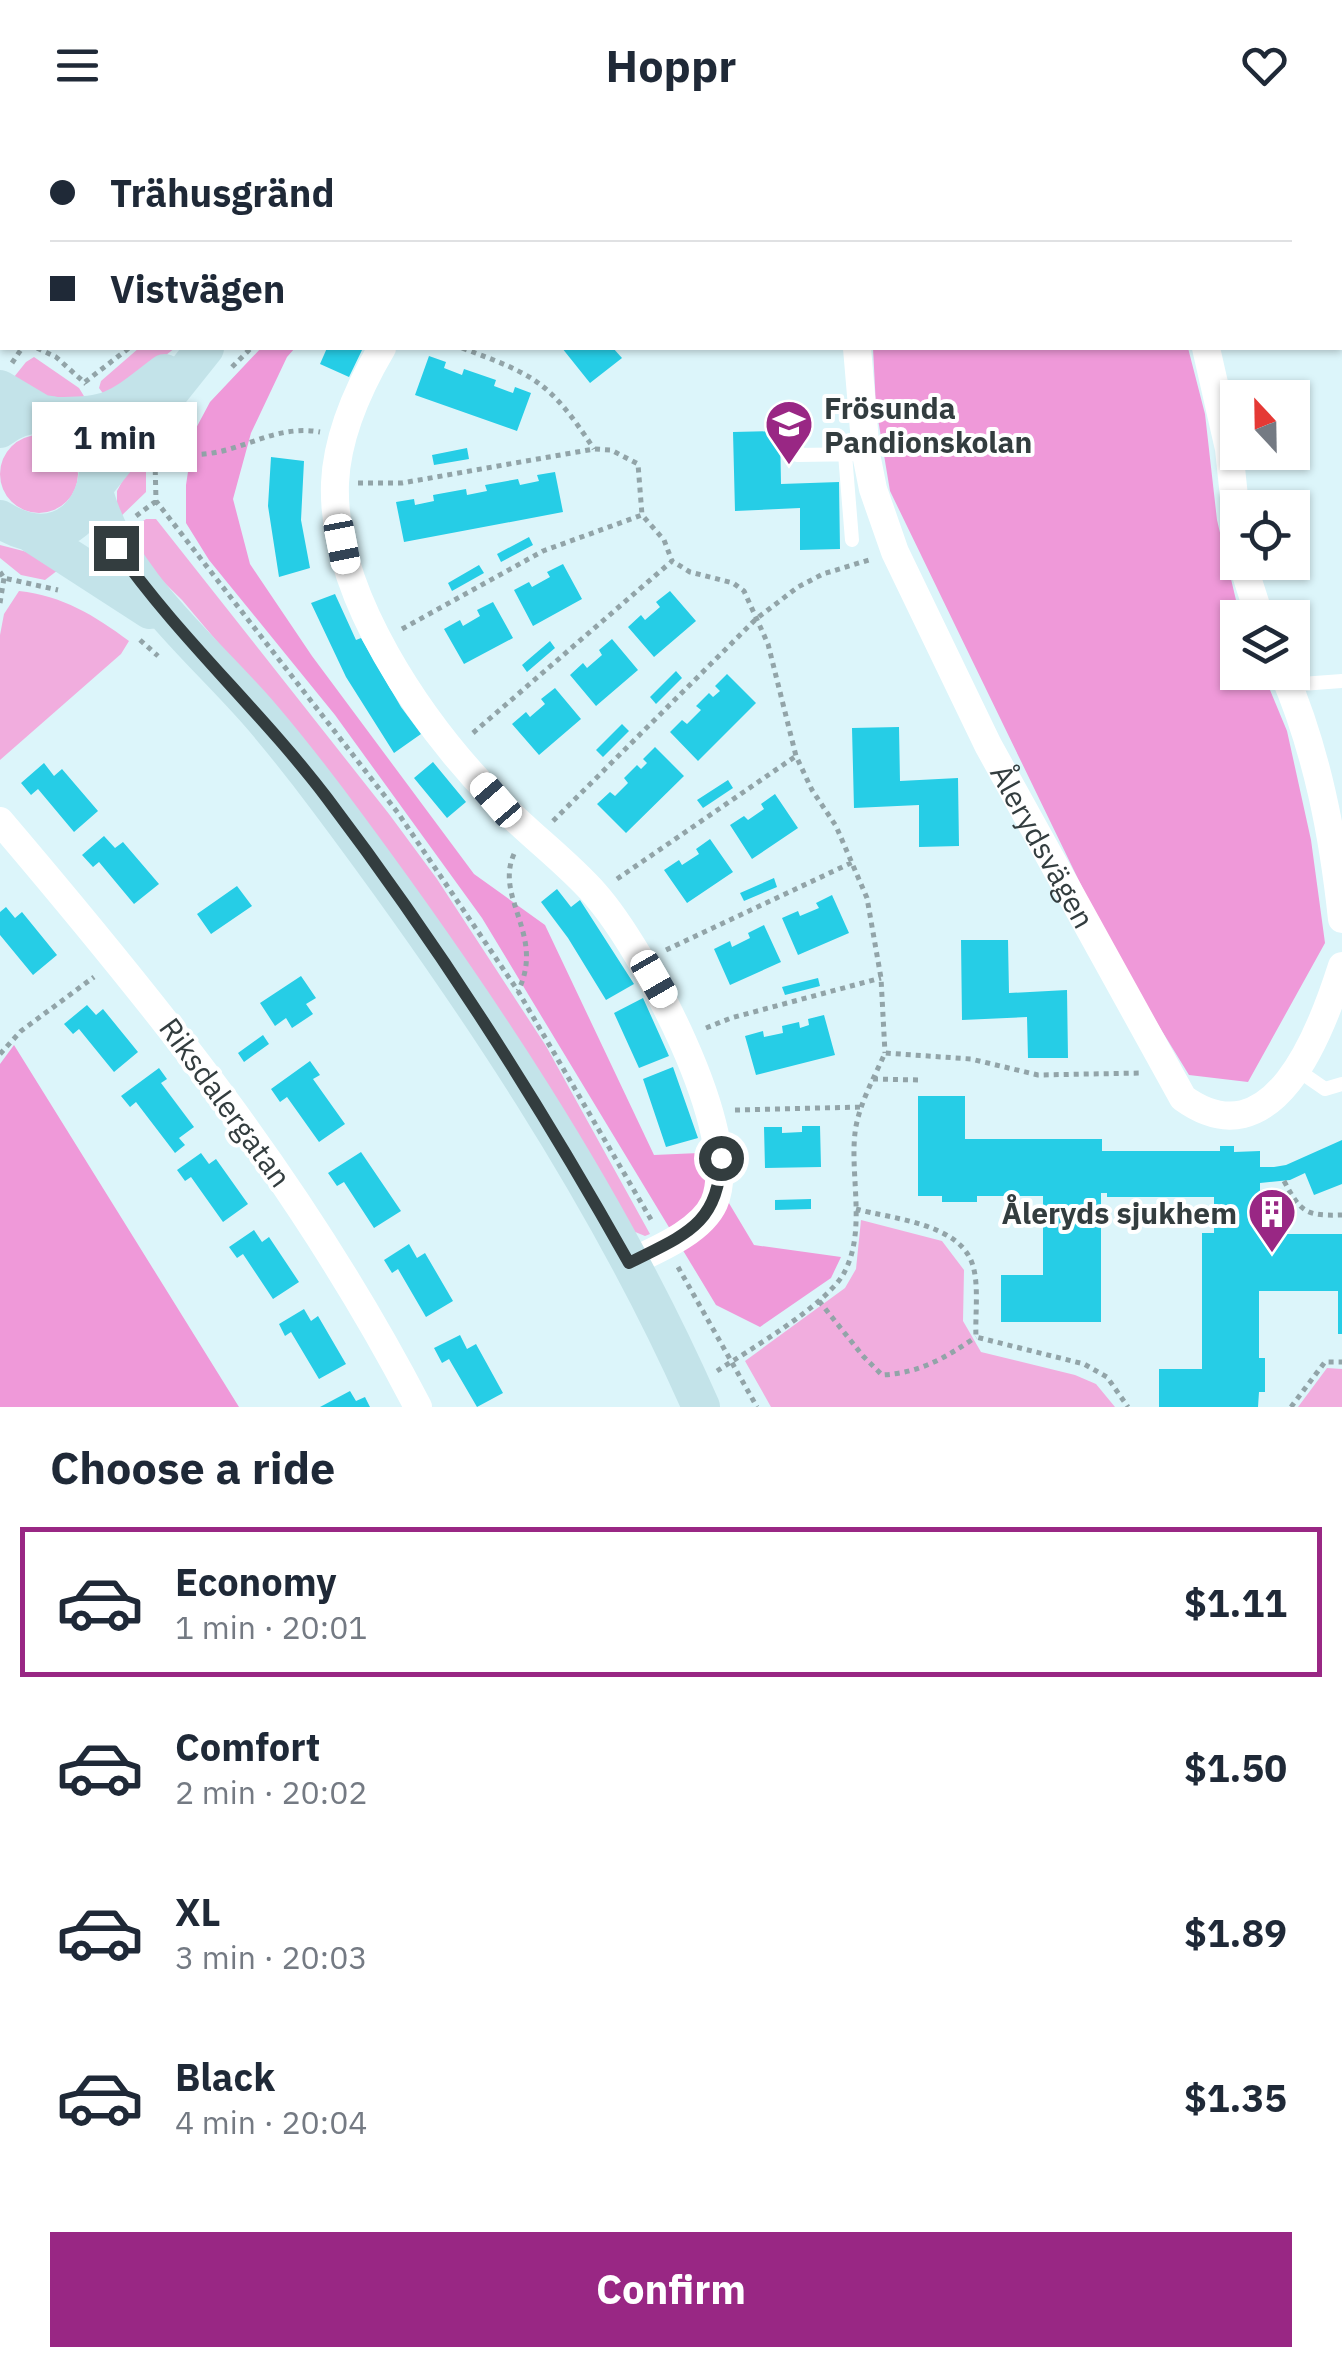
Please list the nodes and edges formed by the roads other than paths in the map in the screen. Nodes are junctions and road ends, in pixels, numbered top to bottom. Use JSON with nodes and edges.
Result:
{"nodes":[{"id":1,"x":381,"y":350,"type":"edge"},
{"id":2,"x":857,"y":350,"type":"edge"},
{"id":3,"x":1206,"y":350,"type":"edge"},
{"id":4,"x":208,"y":358,"type":"edge"},
{"id":5,"x":0,"y":389,"type":"edge"},
{"id":6,"x":50,"y":415,"type":"junction"},
{"id":7,"x":796,"y":427,"type":"dead end"},
{"id":8,"x":0,"y":428,"type":"edge"},
{"id":9,"x":856,"y":454,"type":"junction"},
{"id":10,"x":97,"y":488,"type":"junction"},
{"id":11,"x":1234,"y":490,"type":"edge"},
{"id":12,"x":12,"y":527,"type":"edge"},
{"id":13,"x":852,"y":540,"type":"dead end"},
{"id":14,"x":182,"y":630,"type":"junction"},
{"id":15,"x":1310,"y":680,"type":"edge"},
{"id":16,"x":1342,"y":681,"type":"edge"},
{"id":17,"x":1290,"y":690,"type":"edge"},
{"id":18,"x":0,"y":821,"type":"edge"},
{"id":19,"x":1342,"y":919,"type":"edge"},
{"id":20,"x":1342,"y":966,"type":"edge"},
{"id":21,"x":1336,"y":1010,"type":"edge"},
{"id":22,"x":1299,"y":1071,"type":"junction"},
{"id":23,"x":1342,"y":1084,"type":"edge"},
{"id":24,"x":629,"y":1263,"type":"junction"},
{"id":25,"x":418,"y":1407,"type":"edge"},
{"id":26,"x":702,"y":1407,"type":"edge"}],
"edges":[{"from":1,"to":24,"type":"street"},
{"from":2,"to":9,"type":"street","name":"Ålerydsvägen"},
{"from":3,"to":11,"type":"street"},
{"from":4,"to":6,"type":"main road"},
{"from":4,"to":10,"type":"main road"},
{"from":5,"to":6,"type":"main road"},
{"from":6,"to":8,"type":"main road"},
{"from":6,"to":10,"type":"main road"},
{"from":7,"to":9,"type":"lane"},
{"from":9,"to":13,"type":"lane"},
{"from":9,"to":22,"type":"street","name":"Ålerydsvägen"},
{"from":10,"to":12,"type":"main road"},
{"from":10,"to":14,"type":"main road"},
{"from":12,"to":14,"type":"main road"},
{"from":14,"to":24,"type":"main road"},
{"from":15,"to":16,"type":"lane"},
{"from":17,"to":19,"type":"street"},
{"from":18,"to":25,"type":"street","name":"Riksdalergatan"},
{"from":20,"to":21,"type":"street","name":"Ålerydsvägen"},
{"from":21,"to":22,"type":"street","name":"Ålerydsvägen"},
{"from":22,"to":23,"type":"lane"},
{"from":24,"to":26,"type":"main road"}]}
